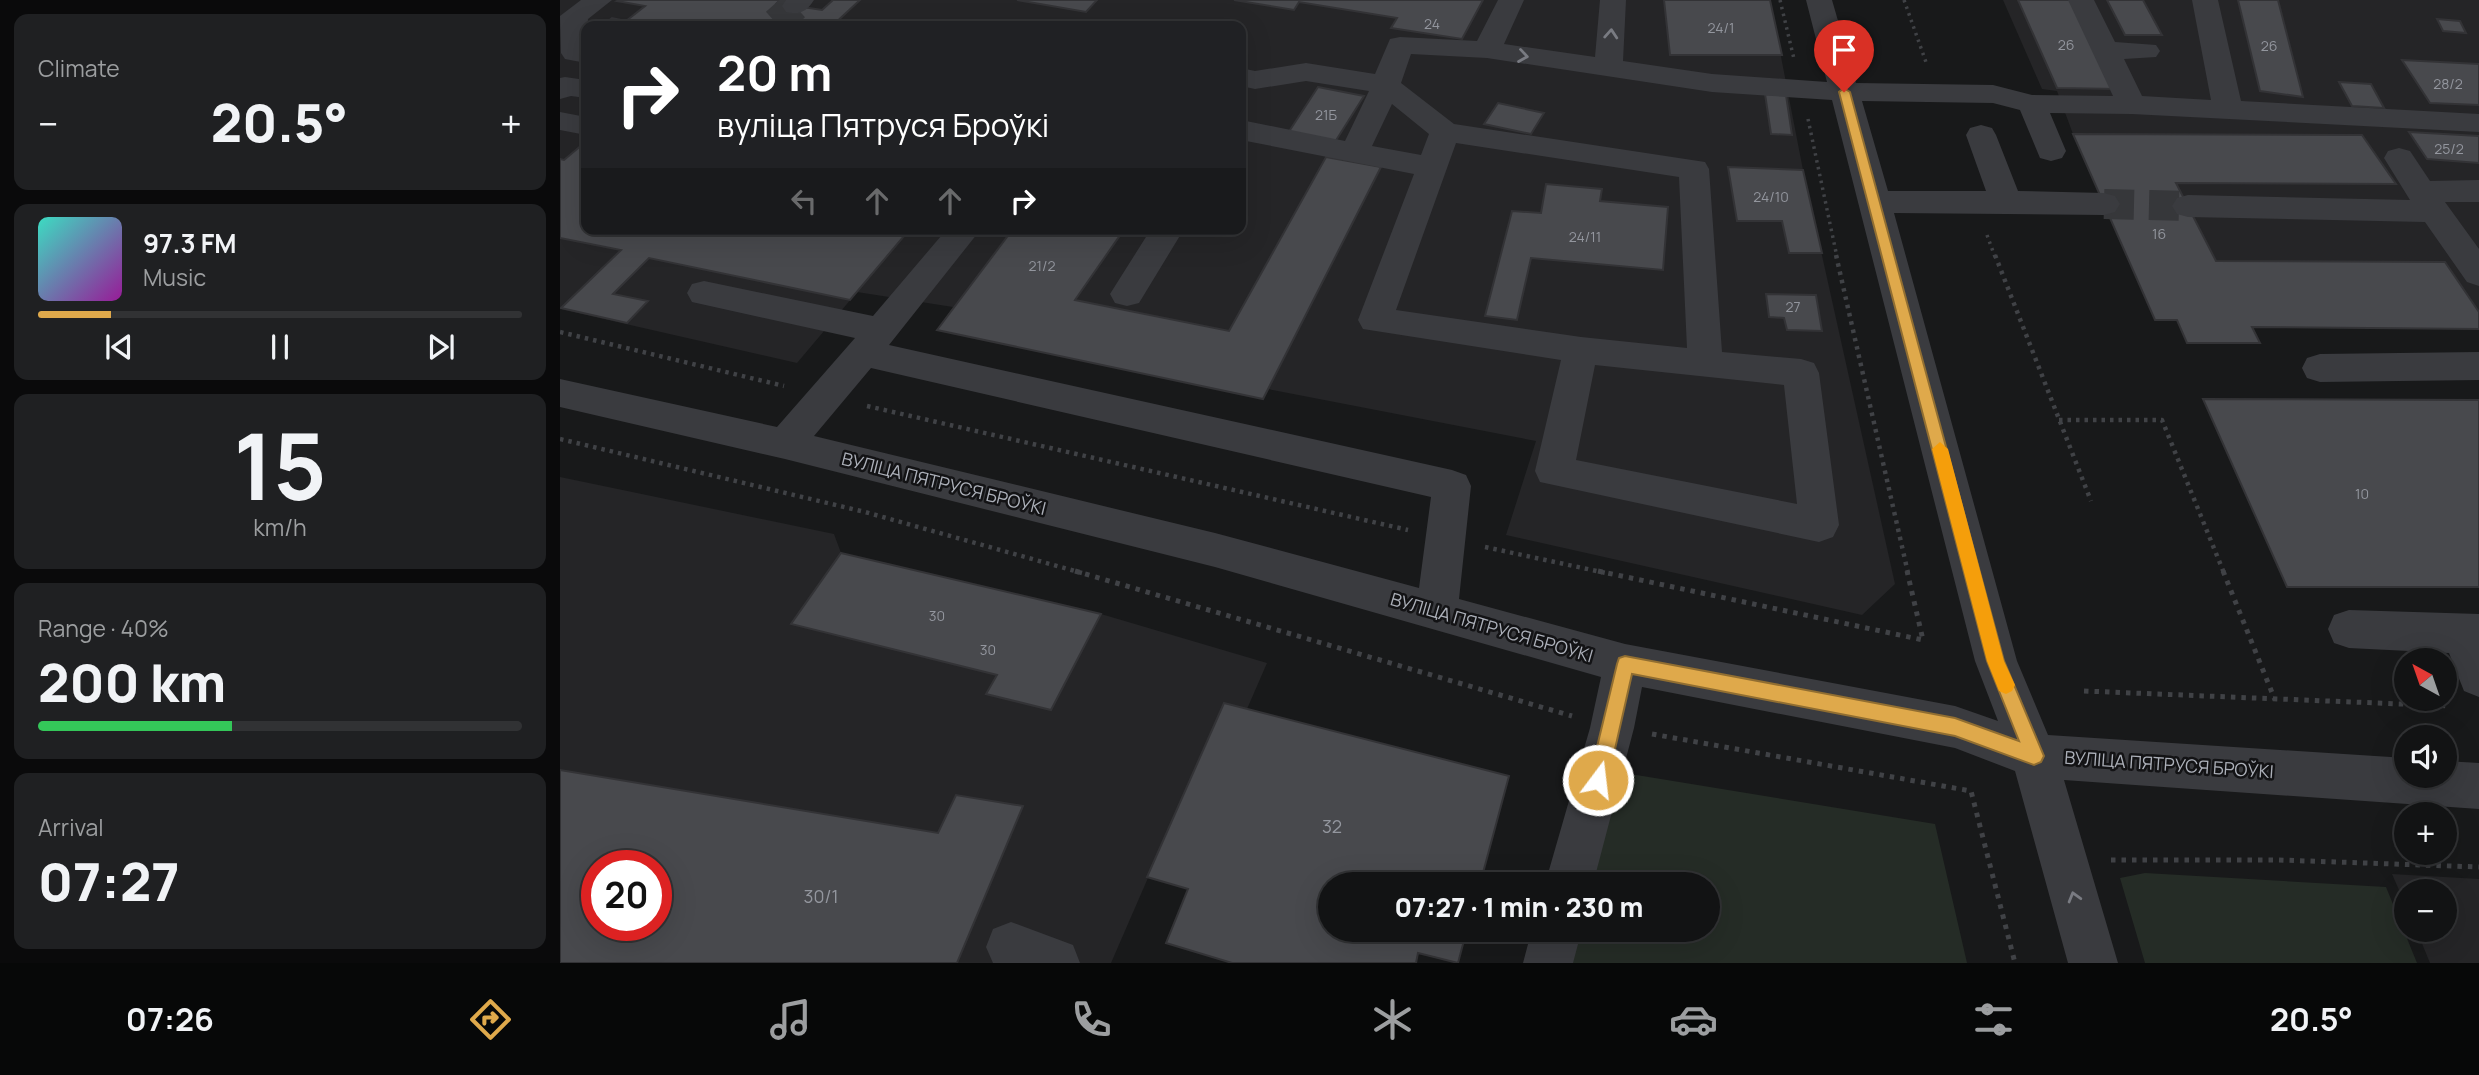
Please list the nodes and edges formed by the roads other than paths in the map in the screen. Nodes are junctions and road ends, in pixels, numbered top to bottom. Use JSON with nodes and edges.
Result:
{"nodes":[{"id":1,"x":599,"y":0,"type":"edge"},
{"id":2,"x":1511,"y":0,"type":"edge"},
{"id":3,"x":1613,"y":0,"type":"edge"},
{"id":4,"x":1819,"y":0,"type":"edge"},
{"id":5,"x":2081,"y":0,"type":"edge"},
{"id":6,"x":2205,"y":0,"type":"edge"},
{"id":7,"x":1487,"y":50,"type":"junction"},
{"id":8,"x":2105,"y":50,"type":"junction"},
{"id":9,"x":2146,"y":51,"type":"dead end"},
{"id":10,"x":581,"y":54,"type":"edge"},
{"id":11,"x":1608,"y":69,"type":"junction"},
{"id":12,"x":1386,"y":85,"type":"junction"},
{"id":13,"x":1246,"y":87,"type":"edge"},
{"id":14,"x":581,"y":88,"type":"edge"},
{"id":15,"x":560,"y":90,"type":"edge"},
{"id":16,"x":1844,"y":92,"type":"junction"},
{"id":17,"x":2032,"y":104,"type":"junction"},
{"id":18,"x":2132,"y":105,"type":"junction"},
{"id":19,"x":2228,"y":111,"type":"junction"},
{"id":20,"x":560,"y":121,"type":"edge"},
{"id":21,"x":2479,"y":123,"type":"edge"},
{"id":22,"x":581,"y":125,"type":"edge"},
{"id":23,"x":1246,"y":131,"type":"edge"},
{"id":24,"x":1445,"y":132,"type":"junction"},
{"id":25,"x":1981,"y":135,"type":"dead end"},
{"id":26,"x":2050,"y":151,"type":"dead end"},
{"id":27,"x":1354,"y":153,"type":"junction"},
{"id":28,"x":2399,"y":158,"type":"dead end"},
{"id":29,"x":1432,"y":167,"type":"junction"},
{"id":30,"x":2479,"y":191,"type":"edge"},
{"id":31,"x":2428,"y":201,"type":"junction"},
{"id":32,"x":1875,"y":202,"type":"junction"},
{"id":33,"x":2006,"y":202,"type":"junction"},
{"id":34,"x":2104,"y":204,"type":"tunnel mouth"},
{"id":35,"x":2188,"y":206,"type":"tunnel mouth"},
{"id":36,"x":960,"y":235,"type":"edge"},
{"id":37,"x":1164,"y":235,"type":"edge"},
{"id":38,"x":2479,"y":274,"type":"edge"},
{"id":39,"x":704,"y":293,"type":"dead end"},
{"id":40,"x":1126,"y":293,"type":"dead end"},
{"id":41,"x":871,"y":341,"type":"junction"},
{"id":42,"x":1581,"y":351,"type":"junction"},
{"id":43,"x":1704,"y":364,"type":"junction"},
{"id":44,"x":2479,"y":366,"type":"edge"},
{"id":45,"x":2320,"y":368,"type":"dead end"},
{"id":46,"x":560,"y":393,"type":"edge"},
{"id":47,"x":785,"y":444,"type":"junction"},
{"id":48,"x":1437,"y":612,"type":"junction"},
{"id":49,"x":2348,"y":629,"type":"dead end"},
{"id":50,"x":2471,"y":633,"type":"edge"},
{"id":51,"x":1625,"y":664,"type":"junction"},
{"id":52,"x":2465,"y":691,"type":"edge"},
{"id":53,"x":2034,"y":756,"type":"junction"},
{"id":54,"x":2479,"y":786,"type":"edge"},
{"id":55,"x":1572,"y":872,"type":"edge"},
{"id":56,"x":1554,"y":942,"type":"edge"},
{"id":57,"x":1548,"y":963,"type":"edge"},
{"id":58,"x":2093,"y":963,"type":"edge"}],
"edges":[{"from":1,"to":10,"type":"street"},
{"from":2,"to":7,"type":"street"},
{"from":11,"to":3,"type":"street","one_way":true},
{"from":4,"to":16,"type":"street"},
{"from":5,"to":8,"type":"street"},
{"from":6,"to":19,"type":"street"},
{"from":7,"to":11,"type":"street","one_way":true},
{"from":7,"to":12,"type":"street"},
{"from":8,"to":9,"type":"street"},
{"from":8,"to":18,"type":"street"},
{"from":11,"to":16,"type":"street"},
{"from":12,"to":13,"type":"street"},
{"from":12,"to":24,"type":"street"},
{"from":12,"to":27,"type":"street"},
{"from":14,"to":15,"type":"street"},
{"from":16,"to":17,"type":"street"},
{"from":16,"to":32,"type":"street"},
{"from":17,"to":18,"type":"street"},
{"from":17,"to":26,"type":"street"},
{"from":18,"to":19,"type":"street"},
{"from":19,"to":21,"type":"street"},
{"from":20,"to":22,"type":"street"},
{"from":23,"to":27,"type":"street"},
{"from":24,"to":29,"type":"street"},
{"from":24,"to":43,"type":"street"},
{"from":25,"to":33,"type":"street"},
{"from":27,"to":29,"type":"street"},
{"from":28,"to":31,"type":"street"},
{"from":29,"to":42,"type":"street"},
{"from":30,"to":31,"type":"street"},
{"from":31,"to":35,"type":"street"},
{"from":31,"to":38,"type":"street"},
{"from":32,"to":33,"type":"street"},
{"from":32,"to":53,"type":"street"},
{"from":33,"to":34,"type":"street"},
{"from":36,"to":41,"type":"street"},
{"from":37,"to":40,"type":"street"},
{"from":39,"to":41,"type":"street"},
{"from":41,"to":47,"type":"street"},
{"from":41,"to":48,"type":"street"},
{"from":42,"to":43,"type":"street"},
{"from":42,"to":43,"type":"street"},
{"from":44,"to":45,"type":"street"},
{"from":46,"to":47,"type":"street","name":"ВУЛІЦА ПЯТРУСЯ БРОЎКІ"},
{"from":47,"to":48,"type":"street","name":"ВУЛІЦА ПЯТРУСЯ БРОЎКІ"},
{"from":48,"to":51,"type":"street","name":"ВУЛІЦА ПЯТРУСЯ БРОЎКІ"},
{"from":49,"to":50,"type":"street"},
{"from":50,"to":52,"type":"street"},
{"from":51,"to":53,"type":"street","name":"ВУЛІЦА ПЯТРУСЯ БРОЎКІ"},
{"from":51,"to":55,"type":"street"},
{"from":53,"to":54,"type":"street","name":"ВУЛІЦА ПЯТРУСЯ БРОЎКІ"},
{"from":58,"to":53,"type":"street","one_way":true},
{"from":56,"to":57,"type":"street"}]}
